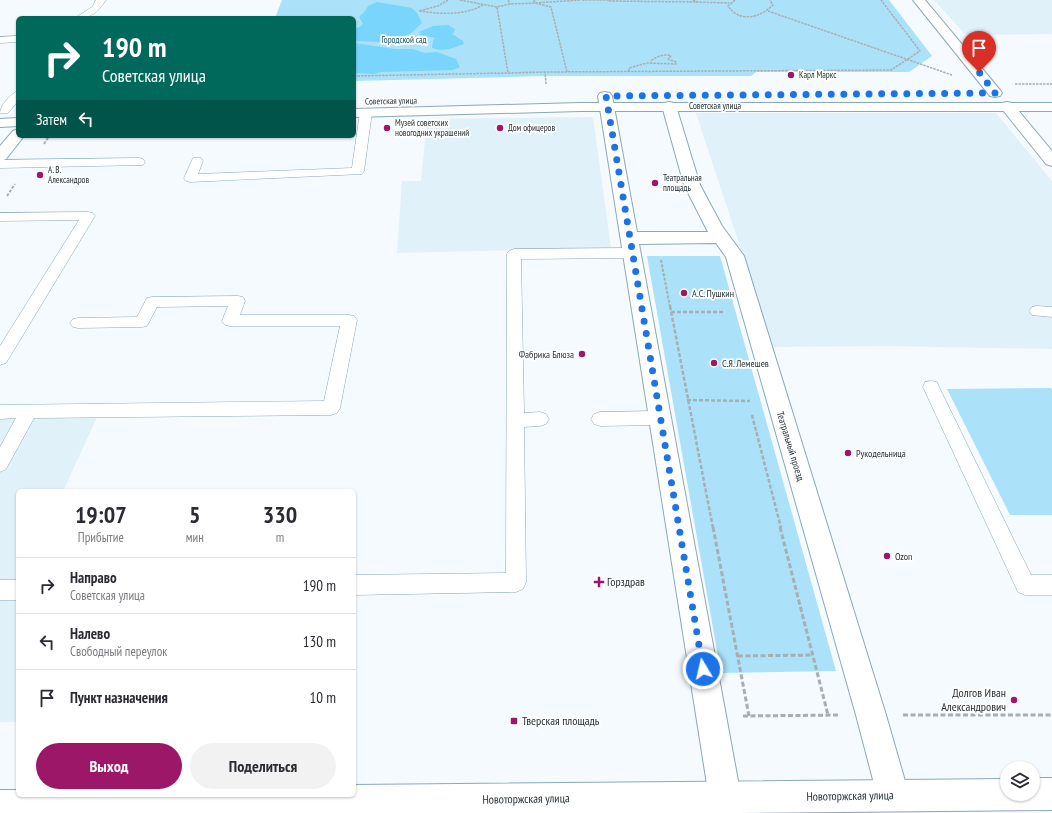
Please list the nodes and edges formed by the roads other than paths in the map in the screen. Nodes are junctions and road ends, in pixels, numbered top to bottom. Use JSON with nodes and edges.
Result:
{"nodes":[{"id":1,"x":102,"y":0,"type":"edge"},
{"id":2,"x":919,"y":0,"type":"edge"},
{"id":3,"x":83,"y":16,"type":"edge"},
{"id":4,"x":16,"y":39,"type":"edge"},
{"id":5,"x":0,"y":40,"type":"edge"},
{"id":6,"x":935,"y":93,"type":"dead end"},
{"id":7,"x":16,"y":97,"type":"edge"},
{"id":8,"x":1012,"y":97,"type":"junction"},
{"id":9,"x":356,"y":101,"type":"edge"},
{"id":10,"x":606,"y":102,"type":"junction"},
{"id":11,"x":669,"y":106,"type":"junction"},
{"id":12,"x":1052,"y":107,"type":"edge"},
{"id":13,"x":360,"y":113,"type":"edge"},
{"id":14,"x":6,"y":114,"type":"edge"},
{"id":15,"x":16,"y":121,"type":"edge"},
{"id":16,"x":16,"y":136,"type":"edge"},
{"id":17,"x":1047,"y":149,"type":"edge"},
{"id":18,"x":0,"y":156,"type":"edge"},
{"id":19,"x":197,"y":161,"type":"dead end"},
{"id":20,"x":1052,"y":161,"type":"edge"},
{"id":21,"x":140,"y":162,"type":"dead end"},
{"id":22,"x":0,"y":164,"type":"edge"},
{"id":23,"x":0,"y":217,"type":"edge"},
{"id":24,"x":722,"y":237,"type":"junction"},
{"id":25,"x":631,"y":246,"type":"junction"},
{"id":26,"x":1037,"y":312,"type":"dead end"},
{"id":27,"x":1052,"y":312,"type":"edge"},
{"id":28,"x":78,"y":323,"type":"dead end"},
{"id":29,"x":0,"y":359,"type":"edge"},
{"id":30,"x":931,"y":387,"type":"dead end"},
{"id":31,"x":659,"y":409,"type":"junction"},
{"id":32,"x":29,"y":411,"type":"junction"},
{"id":33,"x":0,"y":412,"type":"edge"},
{"id":34,"x":600,"y":418,"type":"dead end"},
{"id":35,"x":540,"y":419,"type":"dead end"},
{"id":36,"x":515,"y":420,"type":"junction"},
{"id":37,"x":0,"y":464,"type":"edge"},
{"id":38,"x":356,"y":585,"type":"edge"},
{"id":39,"x":1052,"y":585,"type":"edge"},
{"id":40,"x":0,"y":590,"type":"edge"},
{"id":41,"x":16,"y":590,"type":"edge"},
{"id":42,"x":1052,"y":794,"type":"edge"},
{"id":43,"x":893,"y":796,"type":"junction"},
{"id":44,"x":724,"y":797,"type":"junction"},
{"id":45,"x":145,"y":799,"type":"edge"},
{"id":46,"x":0,"y":806,"type":"edge"},
{"id":47,"x":68,"y":810,"type":"edge"}],
"edges":[{"from":1,"to":3,"type":"lane"},
{"from":2,"to":8,"type":"main road","name":"Советская улица"},
{"from":4,"to":5,"type":"lane"},
{"from":6,"to":10,"type":"main road","name":"Советская улица"},
{"from":7,"to":14,"type":"lane"},
{"from":8,"to":11,"type":"main road","name":"Советская улица"},
{"from":8,"to":12,"type":"main road","name":"Советская улица"},
{"from":8,"to":17,"type":"main road"},
{"from":9,"to":10,"type":"main road","name":"Советская улица"},
{"from":10,"to":11,"type":"main road","name":"Советская улица"},
{"from":10,"to":13,"type":"main road","name":"Советская улица"},
{"from":10,"to":25,"type":"main road"},
{"from":11,"to":24,"type":"main road","name":"Театральный проезд"},
{"from":13,"to":19,"type":"lane"},
{"from":14,"to":15,"type":"main road"},
{"from":16,"to":18,"type":"main road"},
{"from":17,"to":20,"type":"main road"},
{"from":21,"to":22,"type":"lane"},
{"from":23,"to":29,"type":"lane"},
{"from":24,"to":25,"type":"main road"},
{"from":24,"to":43,"type":"main road","name":"Театральный проезд"},
{"from":25,"to":31,"type":"main road"},
{"from":25,"to":36,"type":"lane"},
{"from":26,"to":27,"type":"lane"},
{"from":28,"to":32,"type":"lane"},
{"from":30,"to":39,"type":"lane"},
{"from":31,"to":34,"type":"lane"},
{"from":31,"to":44,"type":"main road"},
{"from":32,"to":33,"type":"lane"},
{"from":32,"to":37,"type":"lane"},
{"from":35,"to":36,"type":"lane"},
{"from":36,"to":38,"type":"lane"},
{"from":40,"to":41,"type":"lane"},
{"from":42,"to":43,"type":"main road","name":"Новоторжская улица"},
{"from":43,"to":44,"type":"main road","name":"Новоторжская улица"},
{"from":44,"to":45,"type":"main road","name":"Новоторжская улица"},
{"from":45,"to":47,"type":"main road","name":"Новоторжская улица"},
{"from":46,"to":47,"type":"main road","name":"Новоторжская улица"}]}
